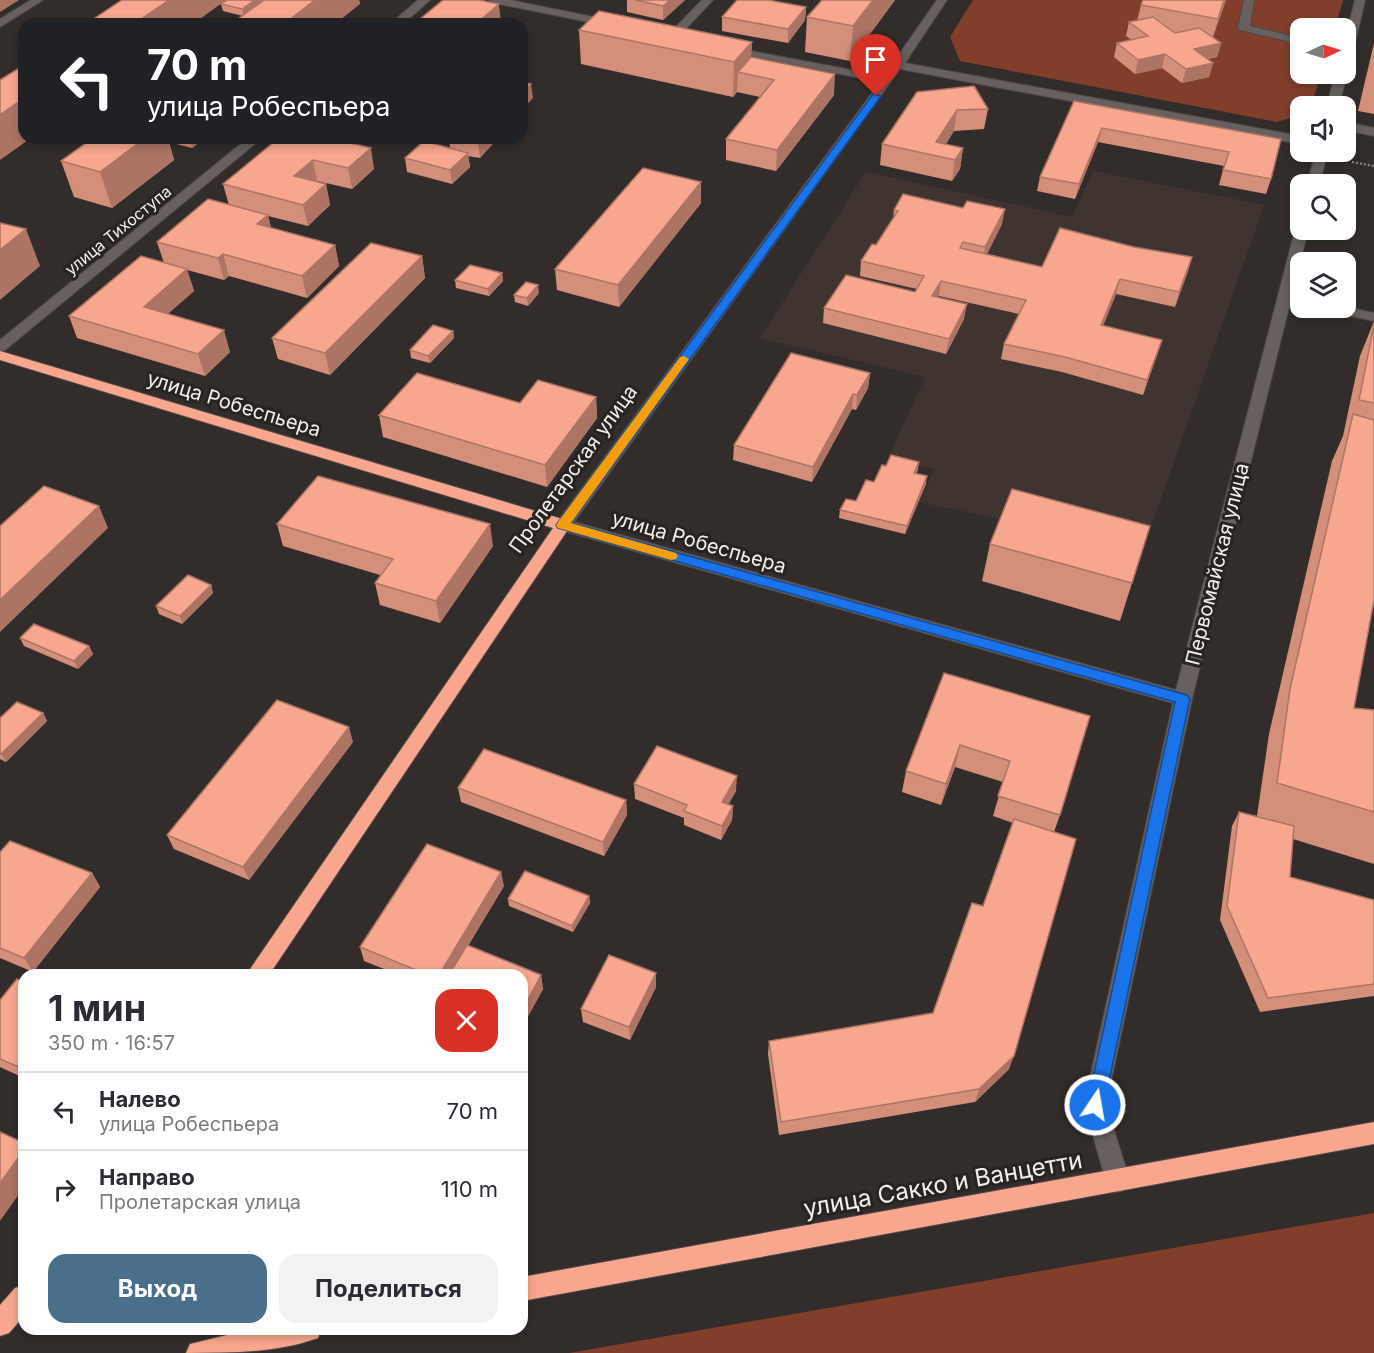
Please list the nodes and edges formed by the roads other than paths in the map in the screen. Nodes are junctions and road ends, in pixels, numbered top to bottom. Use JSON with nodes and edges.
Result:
{"nodes":[{"id":1,"x":38,"y":0,"type":"edge"},
{"id":2,"x":425,"y":0,"type":"edge"},
{"id":3,"x":494,"y":0,"type":"edge"},
{"id":4,"x":708,"y":0,"type":"edge"},
{"id":5,"x":942,"y":0,"type":"edge"},
{"id":6,"x":1249,"y":0,"type":"edge"},
{"id":7,"x":1360,"y":0,"type":"edge"},
{"id":8,"x":403,"y":18,"type":"edge"},
{"id":9,"x":1355,"y":18,"type":"edge"},
{"id":10,"x":0,"y":24,"type":"edge"},
{"id":11,"x":628,"y":27,"type":"edge"},
{"id":12,"x":673,"y":36,"type":"edge"},
{"id":13,"x":1290,"y":39,"type":"edge"},
{"id":14,"x":717,"y":45,"type":"edge"},
{"id":15,"x":898,"y":65,"type":"junction"},
{"id":16,"x":888,"y":80,"type":"junction"},
{"id":17,"x":1356,"y":128,"type":"edge"},
{"id":18,"x":1374,"y":132,"type":"edge"},
{"id":19,"x":1290,"y":138,"type":"edge"},
{"id":20,"x":249,"y":144,"type":"edge"},
{"id":21,"x":1290,"y":310,"type":"edge"},
{"id":22,"x":1356,"y":313,"type":"edge"},
{"id":23,"x":1374,"y":317,"type":"edge"},
{"id":24,"x":0,"y":347,"type":"edge"},
{"id":25,"x":0,"y":356,"type":"edge"},
{"id":26,"x":562,"y":525,"type":"junction"},
{"id":27,"x":1183,"y":699,"type":"junction"},
{"id":28,"x":261,"y":969,"type":"edge"},
{"id":29,"x":1374,"y":1133,"type":"edge"},
{"id":30,"x":1118,"y":1181,"type":"junction"},
{"id":31,"x":528,"y":1288,"type":"edge"},
{"id":32,"x":18,"y":1304,"type":"edge"},
{"id":33,"x":0,"y":1324,"type":"edge"},
{"id":34,"x":282,"y":1335,"type":"edge"},
{"id":35,"x":199,"y":1353,"type":"edge"}],
"edges":[{"from":1,"to":10,"type":"street"},
{"from":2,"to":8,"type":"street"},
{"from":3,"to":11,"type":"street"},
{"from":4,"to":12,"type":"street"},
{"from":5,"to":15,"type":"street","name":"Пролетарская улица"},
{"from":6,"to":13,"type":"street"},
{"from":7,"to":9,"type":"street"},
{"from":14,"to":16,"type":"street"},
{"from":15,"to":16,"type":"street","name":"Пролетарская улица"},
{"from":15,"to":19,"type":"street"},
{"from":16,"to":26,"type":"street","name":"Пролетарская улица"},
{"from":17,"to":18,"type":"street"},
{"from":20,"to":24,"type":"street","name":"улица Тихоступа"},
{"from":21,"to":27,"type":"street","name":"Первомайская улица"},
{"from":22,"to":23,"type":"street"},
{"from":25,"to":26,"type":"highway","name":"улица Робеспьера"},
{"from":26,"to":27,"type":"street","name":"улица Робеспьера"},
{"from":26,"to":28,"type":"highway","name":"Пролетарская улица"},
{"from":27,"to":30,"type":"street","name":"Первомайская улица"},
{"from":29,"to":30,"type":"highway","name":"улица Сакко и Ванцетти"},
{"from":30,"to":31,"type":"highway","name":"улица Сакко и Ванцетти"},
{"from":32,"to":33,"type":"highway"},
{"from":34,"to":35,"type":"highway"}]}
